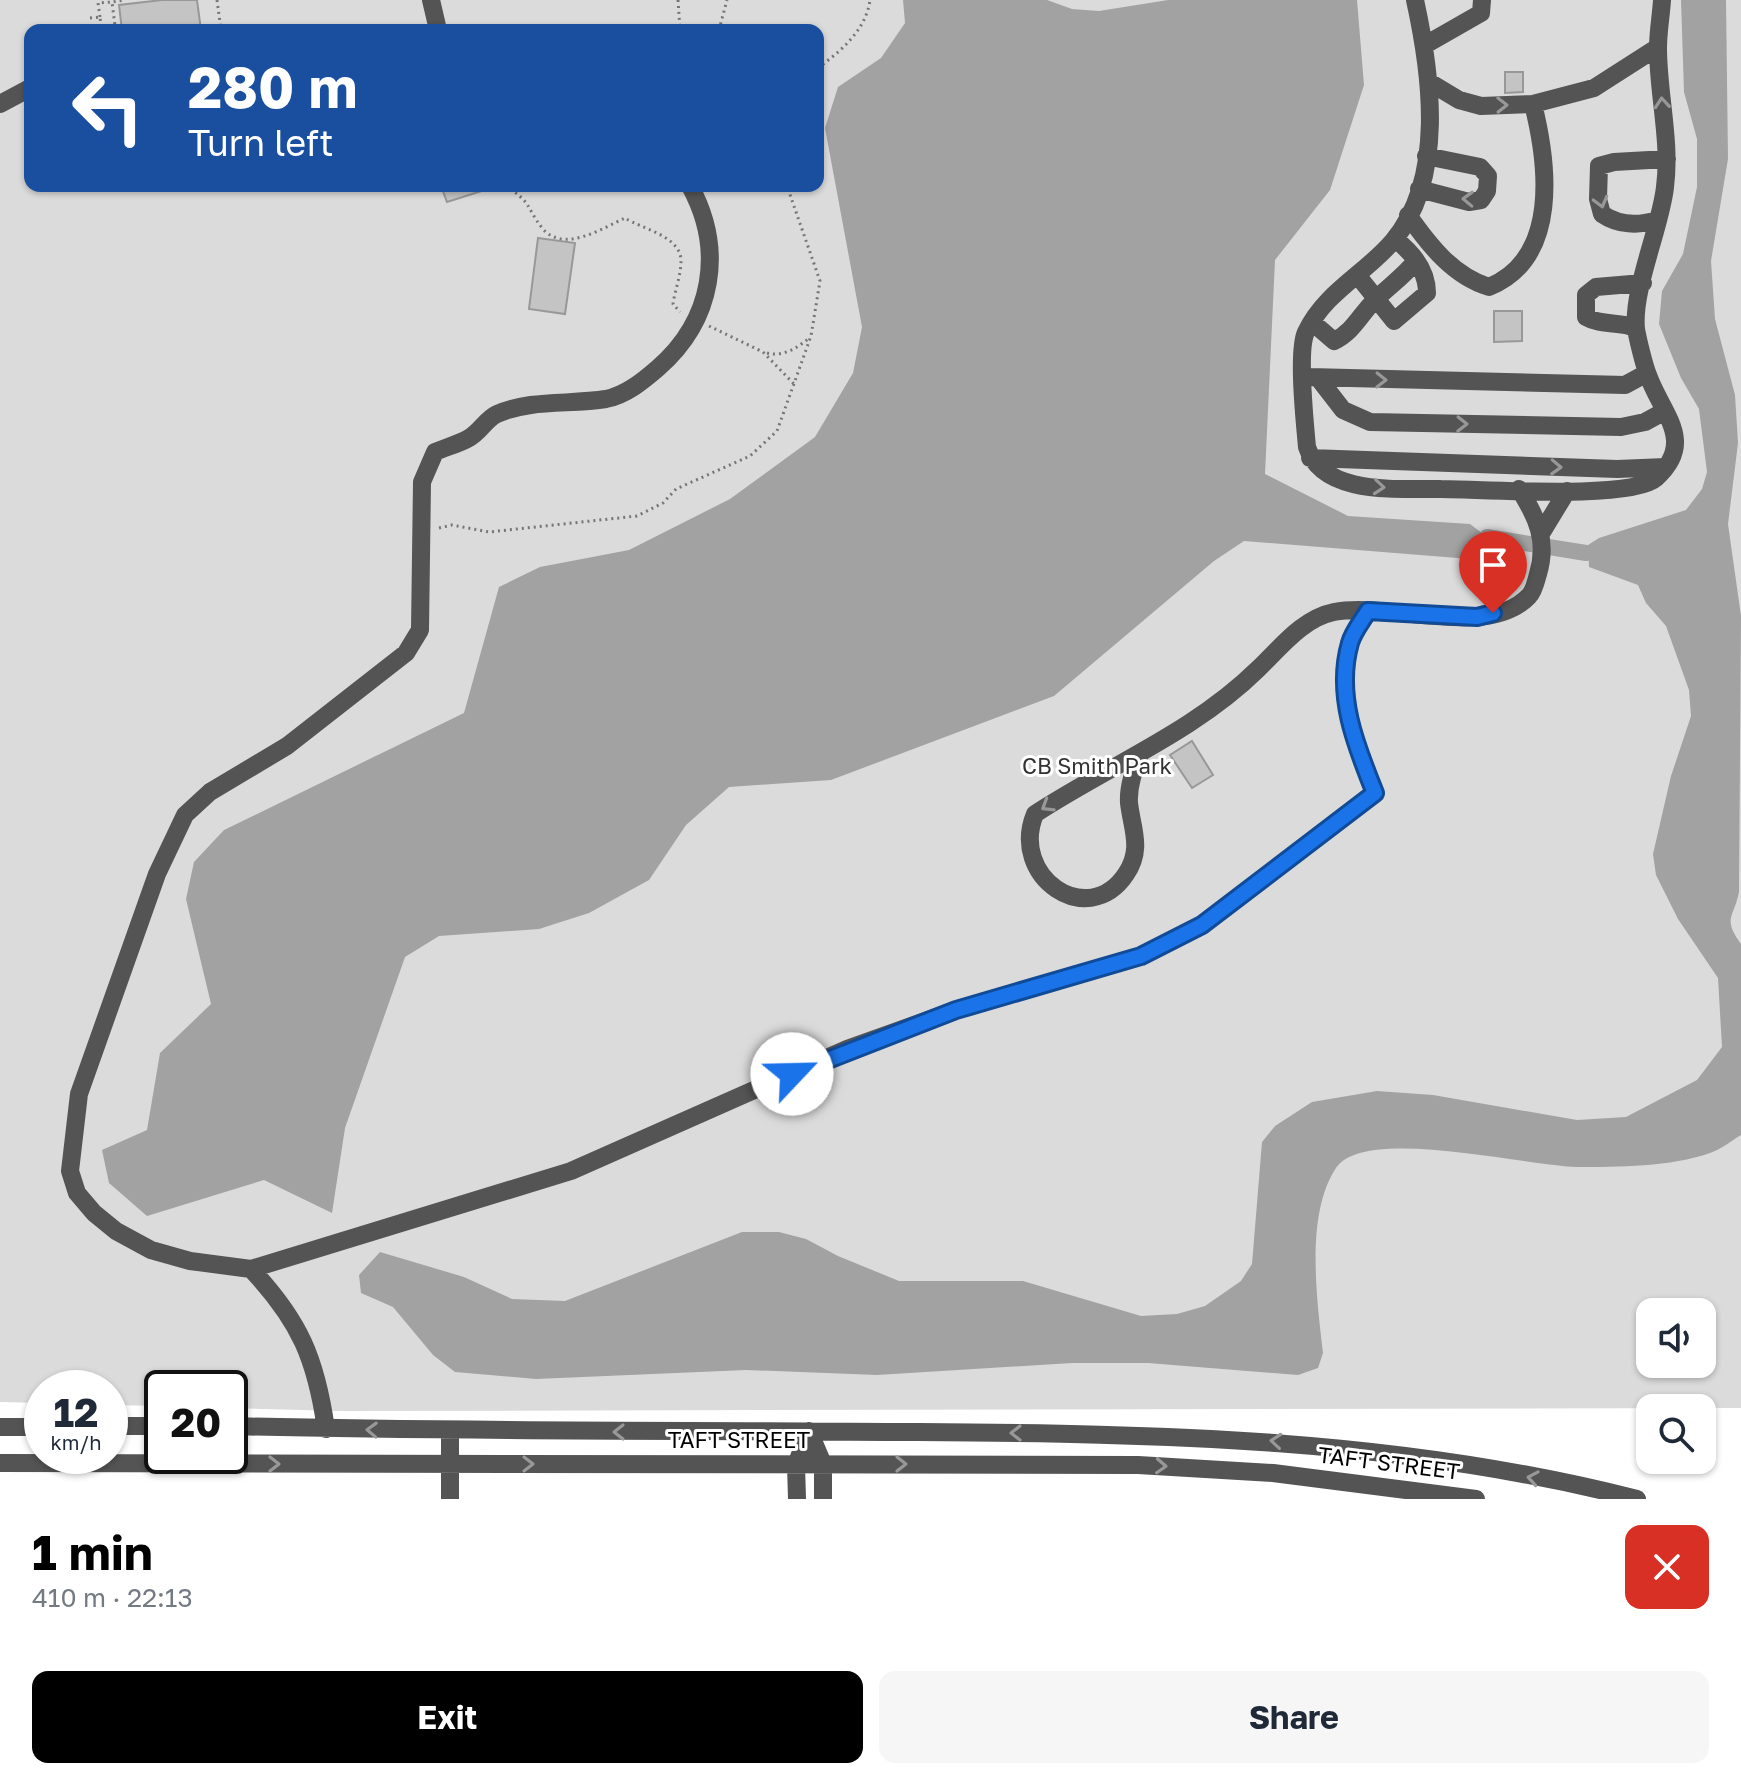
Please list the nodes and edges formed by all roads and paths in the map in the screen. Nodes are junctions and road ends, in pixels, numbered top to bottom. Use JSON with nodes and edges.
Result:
{"nodes":[{"id":1,"x":125,"y":0,"type":"edge"},
{"id":2,"x":217,"y":0,"type":"edge"},
{"id":3,"x":431,"y":0,"type":"edge"},
{"id":4,"x":678,"y":0,"type":"edge"},
{"id":5,"x":727,"y":0,"type":"edge"},
{"id":6,"x":870,"y":0,"type":"edge"},
{"id":7,"x":1415,"y":0,"type":"edge"},
{"id":8,"x":1482,"y":0,"type":"edge"},
{"id":9,"x":1662,"y":0,"type":"edge"},
{"id":10,"x":112,"y":2,"type":"edge"},
{"id":11,"x":100,"y":17,"type":"junction"},
{"id":12,"x":90,"y":18,"type":"dead end"},
{"id":13,"x":101,"y":24,"type":"edge"},
{"id":14,"x":115,"y":24,"type":"edge"},
{"id":15,"x":220,"y":24,"type":"edge"},
{"id":16,"x":437,"y":24,"type":"edge"},
{"id":17,"x":680,"y":24,"type":"edge"},
{"id":18,"x":721,"y":24,"type":"edge"},
{"id":19,"x":1425,"y":45,"type":"junction"},
{"id":20,"x":1658,"y":47,"type":"junction"},
{"id":21,"x":824,"y":62,"type":"edge"},
{"id":22,"x":1429,"y":82,"type":"junction"},
{"id":23,"x":24,"y":91,"type":"edge"},
{"id":24,"x":0,"y":104,"type":"edge"},
{"id":25,"x":1533,"y":104,"type":"junction"},
{"id":26,"x":1426,"y":156,"type":"junction"},
{"id":27,"x":1667,"y":159,"type":"junction"},
{"id":28,"x":1419,"y":189,"type":"junction"},
{"id":29,"x":513,"y":192,"type":"edge"},
{"id":30,"x":693,"y":192,"type":"edge"},
{"id":31,"x":789,"y":192,"type":"edge"},
{"id":32,"x":1408,"y":215,"type":"junction"},
{"id":33,"x":1657,"y":220,"type":"junction"},
{"id":34,"x":1395,"y":239,"type":"junction"},
{"id":35,"x":1416,"y":261,"type":"junction"},
{"id":36,"x":1358,"y":276,"type":"junction"},
{"id":37,"x":1643,"y":283,"type":"junction"},
{"id":38,"x":1376,"y":300,"type":"junction"},
{"id":39,"x":687,"y":316,"type":"dead end"},
{"id":40,"x":1312,"y":322,"type":"junction"},
{"id":41,"x":705,"y":325,"type":"dead end"},
{"id":42,"x":1636,"y":328,"type":"junction"},
{"id":43,"x":811,"y":336,"type":"junction"},
{"id":44,"x":763,"y":352,"type":"junction"},
{"id":45,"x":1647,"y":373,"type":"junction"},
{"id":46,"x":1311,"y":377,"type":"junction"},
{"id":47,"x":795,"y":385,"type":"junction"},
{"id":48,"x":1665,"y":411,"type":"junction"},
{"id":49,"x":1310,"y":458,"type":"junction"},
{"id":50,"x":1666,"y":467,"type":"junction"},
{"id":51,"x":1519,"y":489,"type":"junction"},
{"id":52,"x":1567,"y":491,"type":"junction"},
{"id":53,"x":1542,"y":532,"type":"junction"},
{"id":54,"x":422,"y":534,"type":"junction"},
{"id":55,"x":1368,"y":611,"type":"junction"},
{"id":56,"x":1140,"y":755,"type":"junction"},
{"id":57,"x":251,"y":1269,"type":"junction"},
{"id":58,"x":0,"y":1427,"type":"edge"},
{"id":59,"x":24,"y":1427,"type":"edge"},
{"id":60,"x":248,"y":1427,"type":"edge"},
{"id":61,"x":326,"y":1429,"type":"junction"},
{"id":62,"x":809,"y":1431,"type":"junction"},
{"id":63,"x":450,"y":1432,"type":"junction"},
{"id":64,"x":0,"y":1463,"type":"edge"},
{"id":65,"x":450,"y":1464,"type":"junction"},
{"id":66,"x":823,"y":1464,"type":"junction"},
{"id":67,"x":796,"y":1465,"type":"junction"},
{"id":68,"x":450,"y":1499,"type":"edge"},
{"id":69,"x":797,"y":1499,"type":"edge"},
{"id":70,"x":823,"y":1499,"type":"edge"},
{"id":71,"x":1476,"y":1499,"type":"edge"},
{"id":72,"x":1637,"y":1499,"type":"edge"}],
"edges":[{"from":1,"to":10,"type":"path"},
{"from":2,"to":15,"type":"path"},
{"from":3,"to":16,"type":"street"},
{"from":4,"to":17,"type":"path"},
{"from":5,"to":18,"type":"path"},
{"from":6,"to":21,"type":"path"},
{"from":7,"to":19,"type":"street"},
{"from":8,"to":19,"type":"street"},
{"from":9,"to":20,"type":"street"},
{"from":10,"to":11,"type":"path"},
{"from":10,"to":14,"type":"path"},
{"from":11,"to":12,"type":"path"},
{"from":11,"to":13,"type":"path"},
{"from":19,"to":22,"type":"street"},
{"from":20,"to":25,"type":"street"},
{"from":27,"to":20,"type":"street","one_way":true},
{"from":22,"to":25,"type":"street","one_way":true},
{"from":22,"to":26,"type":"street"},
{"from":23,"to":24,"type":"street"},
{"from":25,"to":32,"type":"street"},
{"from":26,"to":28,"type":"street"},
{"from":26,"to":28,"type":"street","one_way":true},
{"from":27,"to":33,"type":"street"},
{"from":27,"to":33,"type":"street","one_way":true},
{"from":28,"to":32,"type":"street"},
{"from":29,"to":39,"type":"path"},
{"from":30,"to":54,"type":"street"},
{"from":31,"to":43,"type":"path"},
{"from":32,"to":34,"type":"street"},
{"from":33,"to":37,"type":"street"},
{"from":34,"to":35,"type":"street"},
{"from":34,"to":36,"type":"street"},
{"from":35,"to":38,"type":"street"},
{"from":35,"to":38,"type":"street"},
{"from":36,"to":38,"type":"street"},
{"from":36,"to":40,"type":"street"},
{"from":37,"to":42,"type":"street"},
{"from":37,"to":42,"type":"street"},
{"from":38,"to":40,"type":"street"},
{"from":40,"to":46,"type":"street"},
{"from":41,"to":44,"type":"path"},
{"from":42,"to":45,"type":"street"},
{"from":43,"to":44,"type":"path"},
{"from":43,"to":47,"type":"path"},
{"from":44,"to":47,"type":"path"},
{"from":46,"to":45,"type":"street","one_way":true},
{"from":45,"to":48,"type":"street"},
{"from":46,"to":48,"type":"street","one_way":true},
{"from":46,"to":49,"type":"street"},
{"from":47,"to":54,"type":"path"},
{"from":48,"to":50,"type":"street"},
{"from":49,"to":50,"type":"street","one_way":true},
{"from":49,"to":51,"type":"street","one_way":true},
{"from":50,"to":52,"type":"street"},
{"from":51,"to":52,"type":"street"},
{"from":51,"to":53,"type":"street"},
{"from":52,"to":53,"type":"street"},
{"from":53,"to":55,"type":"street"},
{"from":54,"to":57,"type":"street"},
{"from":55,"to":56,"type":"street"},
{"from":55,"to":57,"type":"street"},
{"from":56,"to":56,"type":"street","one_way":true},
{"from":57,"to":61,"type":"street"},
{"from":58,"to":59,"type":"street"},
{"from":60,"to":61,"type":"street","name":"TAFT STREET"},
{"from":63,"to":61,"type":"street","name":"TAFT STREET","one_way":true},
{"from":62,"to":63,"type":"street","name":"TAFT STREET","one_way":true},
{"from":62,"to":66,"type":"street"},
{"from":62,"to":67,"type":"street"},
{"from":72,"to":62,"type":"street","name":"TAFT STREET","one_way":true},
{"from":63,"to":65,"type":"street"},
{"from":64,"to":65,"type":"street","name":"TAFT STREET","one_way":true},
{"from":65,"to":67,"type":"street","name":"TAFT STREET","one_way":true},
{"from":65,"to":68,"type":"street"},
{"from":66,"to":67,"type":"street","name":"TAFT STREET"},
{"from":66,"to":70,"type":"street"},
{"from":66,"to":71,"type":"street","name":"TAFT STREET","one_way":true},
{"from":67,"to":69,"type":"street"}]}
